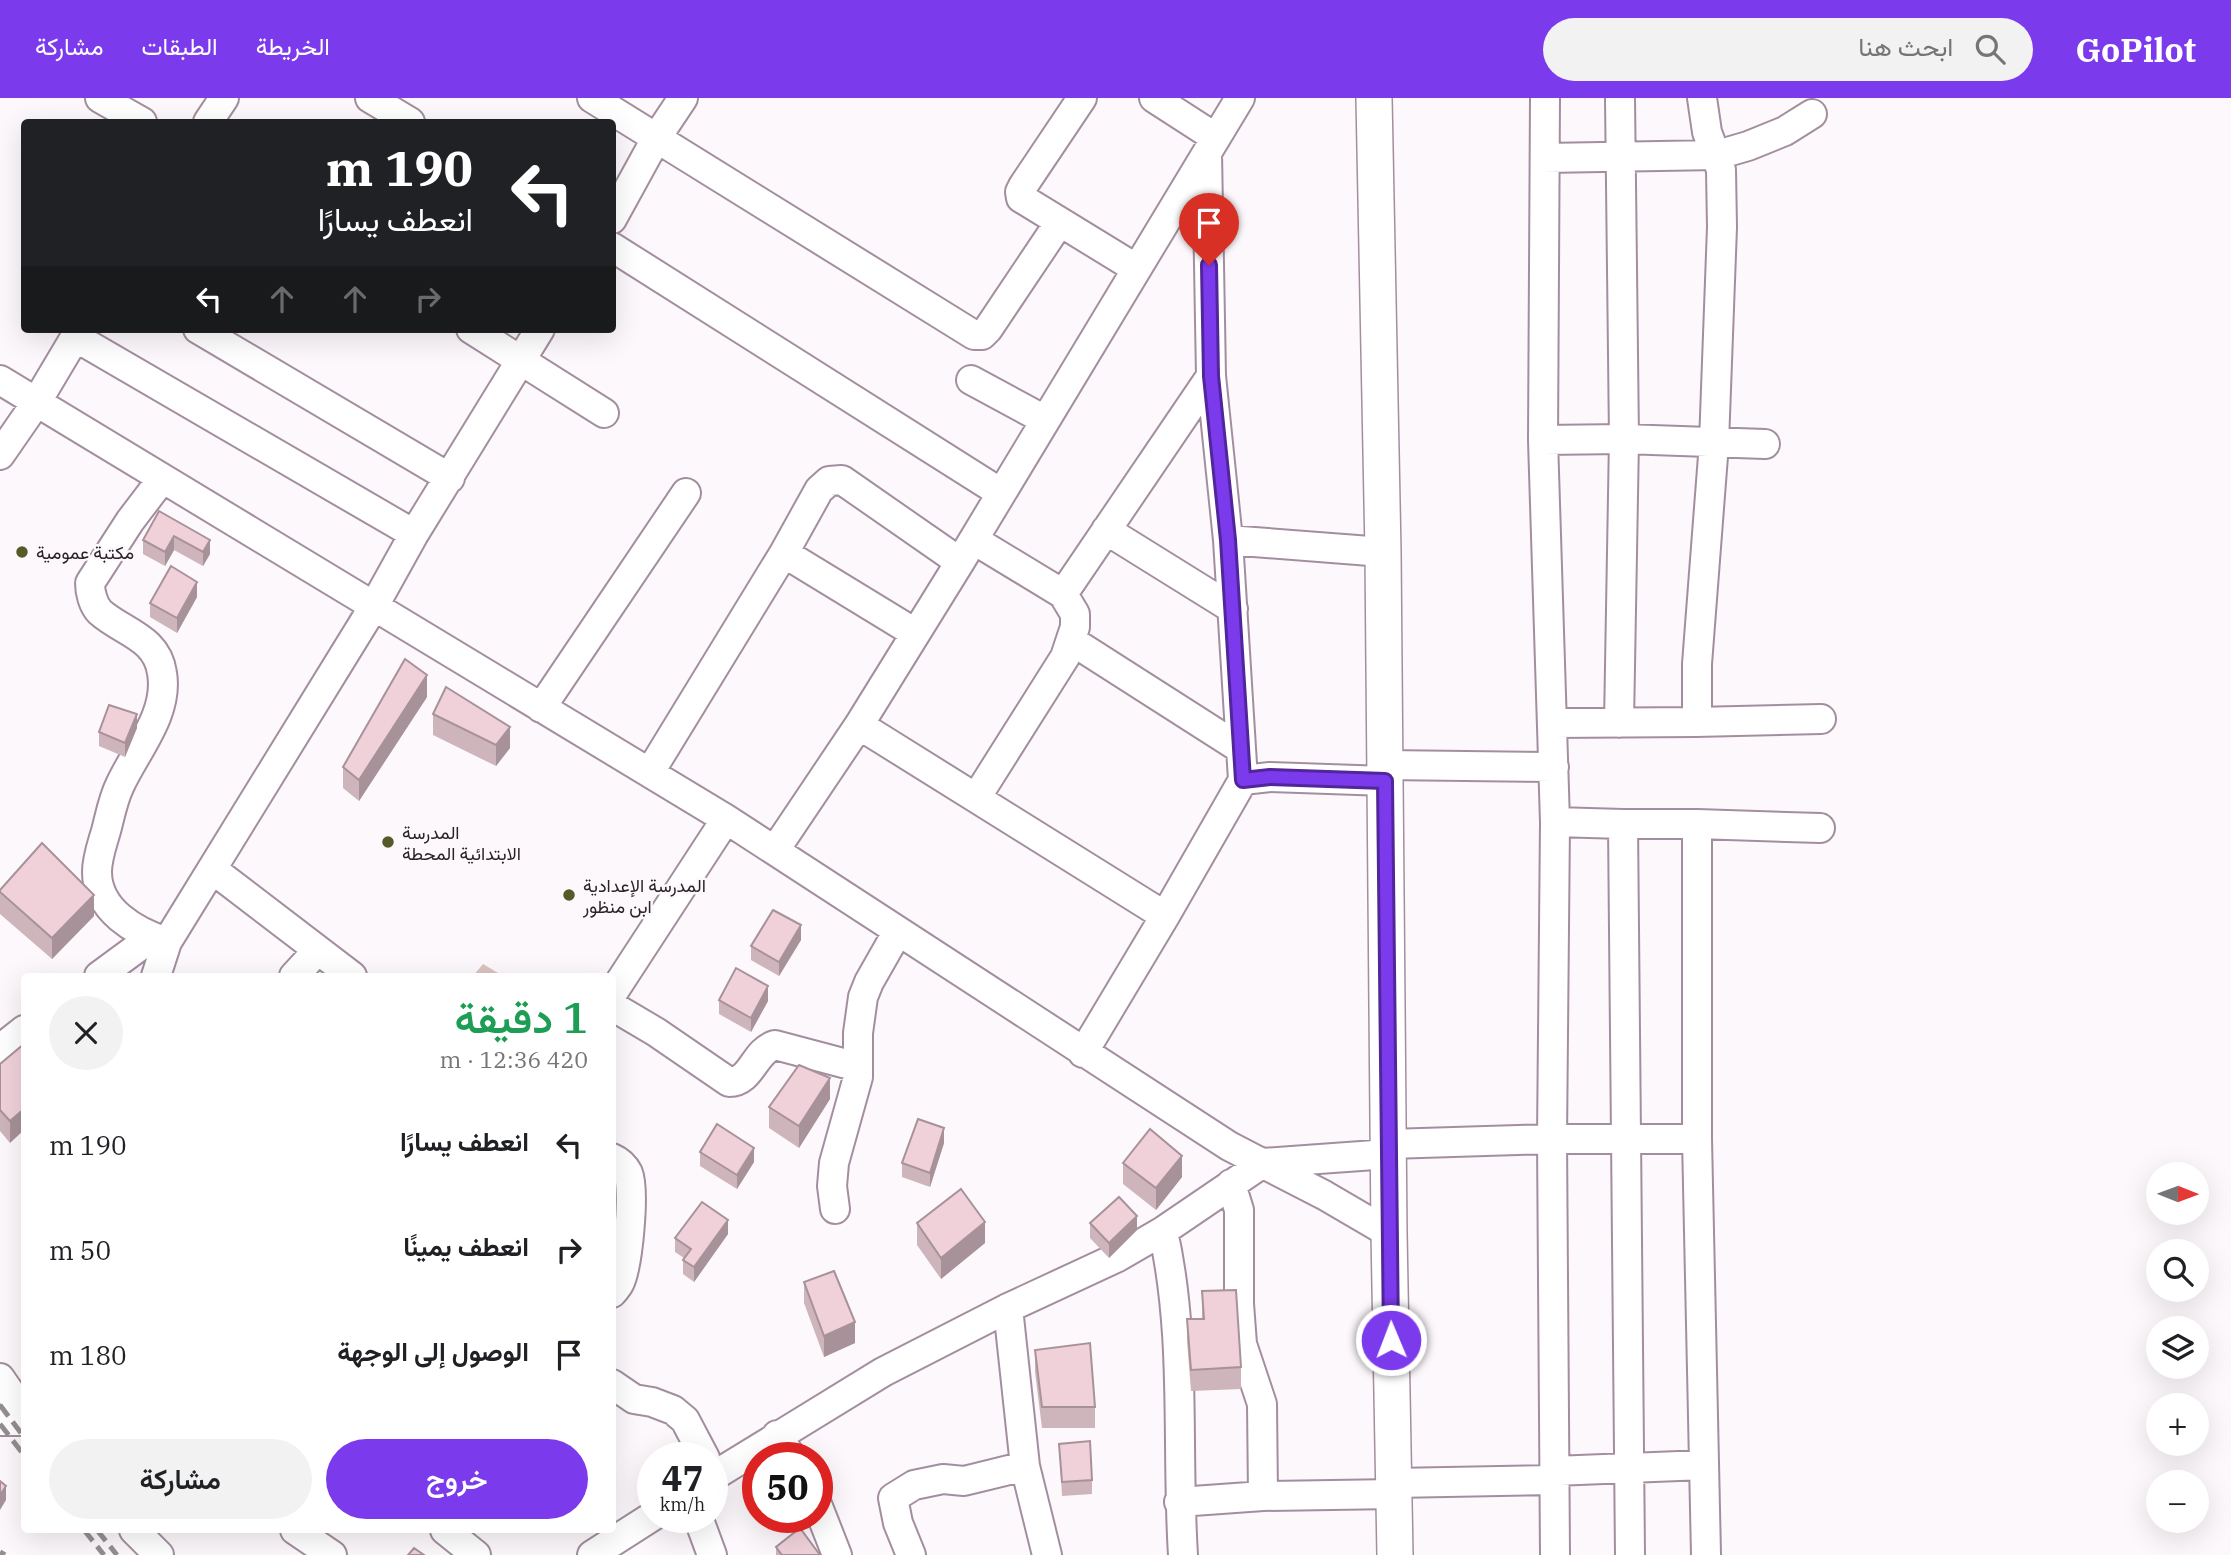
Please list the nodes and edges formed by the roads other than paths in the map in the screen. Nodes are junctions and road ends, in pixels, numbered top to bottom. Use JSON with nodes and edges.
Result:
{"nodes":[{"id":1,"x":100,"y":98,"type":"edge"},
{"id":2,"x":224,"y":98,"type":"edge"},
{"id":3,"x":370,"y":98,"type":"edge"},
{"id":4,"x":592,"y":98,"type":"edge"},
{"id":5,"x":683,"y":98,"type":"edge"},
{"id":6,"x":1082,"y":98,"type":"edge"},
{"id":7,"x":1154,"y":98,"type":"edge"},
{"id":8,"x":1240,"y":98,"type":"edge"},
{"id":9,"x":1374,"y":98,"type":"edge"},
{"id":10,"x":1545,"y":98,"type":"edge"},
{"id":11,"x":1620,"y":98,"type":"edge"},
{"id":12,"x":1702,"y":98,"type":"edge"},
{"id":13,"x":1812,"y":114,"type":"dead end"},
{"id":14,"x":137,"y":119,"type":"edge"},
{"id":15,"x":210,"y":119,"type":"edge"},
{"id":16,"x":405,"y":119,"type":"edge"},
{"id":17,"x":657,"y":137,"type":"junction"},
{"id":18,"x":1212,"y":146,"type":"junction"},
{"id":19,"x":1717,"y":155,"type":"junction"},
{"id":20,"x":1620,"y":157,"type":"junction"},
{"id":21,"x":1545,"y":158,"type":"junction"},
{"id":22,"x":616,"y":212,"type":"edge"},
{"id":23,"x":1059,"y":223,"type":"junction"},
{"id":24,"x":616,"y":250,"type":"edge"},
{"id":25,"x":1137,"y":269,"type":"junction"},
{"id":26,"x":78,"y":333,"type":"edge"},
{"id":27,"x":205,"y":333,"type":"edge"},
{"id":28,"x":477,"y":333,"type":"edge"},
{"id":29,"x":537,"y":333,"type":"edge"},
{"id":30,"x":520,"y":360,"type":"junction"},
{"id":31,"x":1211,"y":376,"type":"junction"},
{"id":32,"x":0,"y":380,"type":"edge"},
{"id":33,"x":971,"y":380,"type":"dead end"},
{"id":34,"x":36,"y":403,"type":"junction"},
{"id":35,"x":604,"y":413,"type":"dead end"},
{"id":36,"x":1045,"y":420,"type":"junction"},
{"id":37,"x":1623,"y":439,"type":"junction"},
{"id":38,"x":1543,"y":440,"type":"junction"},
{"id":39,"x":1714,"y":443,"type":"junction"},
{"id":40,"x":1765,"y":444,"type":"dead end"},
{"id":41,"x":0,"y":455,"type":"edge"},
{"id":42,"x":450,"y":478,"type":"junction"},
{"id":43,"x":162,"y":479,"type":"junction"},
{"id":44,"x":686,"y":493,"type":"dead end"},
{"id":45,"x":1001,"y":493,"type":"junction"},
{"id":46,"x":1106,"y":530,"type":"junction"},
{"id":47,"x":414,"y":534,"type":"junction"},
{"id":48,"x":1228,"y":540,"type":"junction"},
{"id":49,"x":967,"y":551,"type":"junction"},
{"id":50,"x":1383,"y":552,"type":"junction"},
{"id":51,"x":784,"y":553,"type":"junction"},
{"id":52,"x":1063,"y":594,"type":"junction"},
{"id":53,"x":374,"y":606,"type":"junction"},
{"id":54,"x":1233,"y":609,"type":"junction"},
{"id":55,"x":915,"y":633,"type":"junction"},
{"id":56,"x":1072,"y":641,"type":"junction"},
{"id":57,"x":541,"y":708,"type":"junction"},
{"id":58,"x":1821,"y":719,"type":"dead end"},
{"id":59,"x":1695,"y":722,"type":"junction"},
{"id":60,"x":1552,"y":723,"type":"junction"},
{"id":61,"x":1619,"y":723,"type":"junction"},
{"id":62,"x":859,"y":725,"type":"junction"},
{"id":63,"x":1241,"y":749,"type":"junction"},
{"id":64,"x":1554,"y":767,"type":"junction"},
{"id":65,"x":650,"y":772,"type":"junction"},
{"id":66,"x":1385,"y":773,"type":"junction"},
{"id":67,"x":1243,"y":780,"type":"junction"},
{"id":68,"x":976,"y":798,"type":"junction"},
{"id":69,"x":726,"y":819,"type":"junction"},
{"id":70,"x":1555,"y":822,"type":"junction"},
{"id":71,"x":1623,"y":824,"type":"junction"},
{"id":72,"x":1697,"y":824,"type":"junction"},
{"id":73,"x":1821,"y":828,"type":"dead end"},
{"id":74,"x":775,"y":850,"type":"junction"},
{"id":75,"x":212,"y":869,"type":"junction"},
{"id":76,"x":1165,"y":916,"type":"junction"},
{"id":77,"x":898,"y":931,"type":"junction"},
{"id":78,"x":159,"y":940,"type":"junction"},
{"id":79,"x":317,"y":951,"type":"junction"},
{"id":80,"x":104,"y":973,"type":"edge"},
{"id":81,"x":156,"y":973,"type":"edge"},
{"id":82,"x":297,"y":973,"type":"edge"},
{"id":83,"x":348,"y":973,"type":"edge"},
{"id":84,"x":616,"y":988,"type":"edge"},
{"id":85,"x":616,"y":1008,"type":"edge"},
{"id":86,"x":1083,"y":1052,"type":"junction"},
{"id":87,"x":858,"y":1067,"type":"junction"},
{"id":88,"x":1552,"y":1139,"type":"junction"},
{"id":89,"x":1626,"y":1139,"type":"junction"},
{"id":90,"x":1698,"y":1139,"type":"junction"},
{"id":91,"x":1389,"y":1149,"type":"junction"},
{"id":92,"x":616,"y":1161,"type":"edge"},
{"id":93,"x":1263,"y":1163,"type":"junction"},
{"id":94,"x":1231,"y":1184,"type":"junction"},
{"id":95,"x":835,"y":1209,"type":"dead end"},
{"id":96,"x":1163,"y":1231,"type":"junction"},
{"id":97,"x":1389,"y":1233,"type":"junction"},
{"id":98,"x":616,"y":1282,"type":"edge"},
{"id":99,"x":1008,"y":1308,"type":"junction"},
{"id":100,"x":0,"y":1378,"type":"edge"},
{"id":101,"x":616,"y":1387,"type":"edge"},
{"id":102,"x":21,"y":1409,"type":"edge"},
{"id":103,"x":0,"y":1421,"type":"edge"},
{"id":104,"x":21,"y":1421,"type":"edge"},
{"id":105,"x":696,"y":1442,"type":"edge"},
{"id":106,"x":791,"y":1442,"type":"edge"},
{"id":107,"x":1704,"y":1465,"type":"junction"},
{"id":108,"x":1025,"y":1466,"type":"junction"},
{"id":109,"x":1629,"y":1468,"type":"junction"},
{"id":110,"x":1554,"y":1476,"type":"junction"},
{"id":111,"x":1394,"y":1488,"type":"junction"},
{"id":112,"x":1263,"y":1496,"type":"junction"},
{"id":113,"x":1180,"y":1502,"type":"junction"},
{"id":114,"x":637,"y":1526,"type":"edge"},
{"id":115,"x":299,"y":1533,"type":"edge"},
{"id":116,"x":449,"y":1533,"type":"edge"},
{"id":117,"x":704,"y":1533,"type":"edge"},
{"id":118,"x":828,"y":1533,"type":"edge"},
{"id":119,"x":332,"y":1555,"type":"edge"},
{"id":120,"x":475,"y":1555,"type":"edge"},
{"id":121,"x":592,"y":1555,"type":"edge"},
{"id":122,"x":712,"y":1555,"type":"edge"},
{"id":123,"x":837,"y":1555,"type":"edge"},
{"id":124,"x":911,"y":1555,"type":"edge"},
{"id":125,"x":1047,"y":1555,"type":"edge"},
{"id":126,"x":1183,"y":1555,"type":"edge"},
{"id":127,"x":1395,"y":1555,"type":"edge"},
{"id":128,"x":1555,"y":1555,"type":"edge"},
{"id":129,"x":1630,"y":1555,"type":"edge"},
{"id":130,"x":1706,"y":1555,"type":"edge"}],
"edges":[{"from":1,"to":14,"type":"street"},
{"from":2,"to":15,"type":"street"},
{"from":3,"to":16,"type":"street"},
{"from":4,"to":17,"type":"street"},
{"from":5,"to":17,"type":"street"},
{"from":6,"to":23,"type":"street"},
{"from":7,"to":18,"type":"street"},
{"from":8,"to":18,"type":"street"},
{"from":9,"to":50,"type":"main road"},
{"from":10,"to":21,"type":"street"},
{"from":11,"to":20,"type":"street"},
{"from":12,"to":19,"type":"street"},
{"from":13,"to":19,"type":"street"},
{"from":17,"to":22,"type":"street"},
{"from":17,"to":23,"type":"street"},
{"from":18,"to":25,"type":"street"},
{"from":18,"to":31,"type":"street"},
{"from":19,"to":20,"type":"street"},
{"from":19,"to":39,"type":"street"},
{"from":20,"to":21,"type":"street"},
{"from":20,"to":37,"type":"street"},
{"from":21,"to":38,"type":"street"},
{"from":23,"to":25,"type":"street"},
{"from":24,"to":45,"type":"street"},
{"from":25,"to":36,"type":"street"},
{"from":26,"to":34,"type":"street"},
{"from":26,"to":47,"type":"street"},
{"from":27,"to":42,"type":"street"},
{"from":28,"to":30,"type":"street"},
{"from":29,"to":30,"type":"street"},
{"from":30,"to":35,"type":"street"},
{"from":30,"to":42,"type":"street"},
{"from":31,"to":46,"type":"street"},
{"from":31,"to":48,"type":"street"},
{"from":32,"to":34,"type":"street"},
{"from":33,"to":36,"type":"street"},
{"from":34,"to":41,"type":"street"},
{"from":34,"to":43,"type":"street"},
{"from":36,"to":45,"type":"street"},
{"from":37,"to":38,"type":"street"},
{"from":37,"to":39,"type":"street"},
{"from":37,"to":61,"type":"street"},
{"from":38,"to":60,"type":"street"},
{"from":39,"to":40,"type":"street"},
{"from":39,"to":59,"type":"street"},
{"from":42,"to":47,"type":"street"},
{"from":43,"to":53,"type":"street"},
{"from":43,"to":78,"type":"street"},
{"from":44,"to":57,"type":"street"},
{"from":45,"to":49,"type":"street"},
{"from":46,"to":52,"type":"street"},
{"from":46,"to":54,"type":"street"},
{"from":47,"to":53,"type":"street"},
{"from":48,"to":50,"type":"street"},
{"from":48,"to":54,"type":"street"},
{"from":49,"to":51,"type":"street"},
{"from":49,"to":52,"type":"street"},
{"from":49,"to":55,"type":"street"},
{"from":50,"to":66,"type":"main road"},
{"from":51,"to":55,"type":"street"},
{"from":51,"to":65,"type":"street"},
{"from":52,"to":56,"type":"street"},
{"from":53,"to":57,"type":"street"},
{"from":53,"to":75,"type":"street"},
{"from":54,"to":63,"type":"street"},
{"from":55,"to":62,"type":"street"},
{"from":56,"to":63,"type":"street"},
{"from":56,"to":68,"type":"street"},
{"from":57,"to":65,"type":"street"},
{"from":58,"to":59,"type":"street"},
{"from":59,"to":61,"type":"street"},
{"from":60,"to":61,"type":"street"},
{"from":60,"to":64,"type":"street"},
{"from":62,"to":68,"type":"street"},
{"from":62,"to":74,"type":"street"},
{"from":63,"to":67,"type":"street"},
{"from":64,"to":66,"type":"street"},
{"from":64,"to":70,"type":"street"},
{"from":65,"to":69,"type":"street"},
{"from":66,"to":67,"type":"street"},
{"from":66,"to":91,"type":"main road"},
{"from":67,"to":76,"type":"street"},
{"from":68,"to":76,"type":"street"},
{"from":69,"to":74,"type":"street"},
{"from":69,"to":84,"type":"street"},
{"from":70,"to":71,"type":"street"},
{"from":70,"to":88,"type":"street"},
{"from":71,"to":72,"type":"street"},
{"from":71,"to":89,"type":"street"},
{"from":72,"to":73,"type":"street"},
{"from":72,"to":90,"type":"street"},
{"from":74,"to":77,"type":"street"},
{"from":75,"to":78,"type":"street"},
{"from":75,"to":79,"type":"street"},
{"from":76,"to":86,"type":"street"},
{"from":77,"to":86,"type":"street"},
{"from":77,"to":87,"type":"street"},
{"from":78,"to":80,"type":"street"},
{"from":78,"to":81,"type":"street"},
{"from":79,"to":82,"type":"street"},
{"from":79,"to":83,"type":"street"},
{"from":85,"to":87,"type":"street"},
{"from":86,"to":93,"type":"street"},
{"from":87,"to":95,"type":"street"},
{"from":88,"to":89,"type":"street"},
{"from":88,"to":91,"type":"street"},
{"from":88,"to":110,"type":"street"},
{"from":89,"to":90,"type":"street"},
{"from":89,"to":109,"type":"street"},
{"from":90,"to":107,"type":"street"},
{"from":91,"to":93,"type":"street"},
{"from":91,"to":97,"type":"main road"},
{"from":92,"to":98,"type":"street"},
{"from":93,"to":94,"type":"street"},
{"from":93,"to":97,"type":"street"},
{"from":94,"to":96,"type":"street"},
{"from":94,"to":112,"type":"street"},
{"from":96,"to":99,"type":"street"},
{"from":96,"to":113,"type":"street"},
{"from":97,"to":111,"type":"main road"},
{"from":99,"to":106,"type":"street"},
{"from":99,"to":108,"type":"street"},
{"from":100,"to":102,"type":"street"},
{"from":101,"to":105,"type":"street"},
{"from":103,"to":104,"type":"street"},
{"from":107,"to":109,"type":"street"},
{"from":107,"to":130,"type":"street"},
{"from":108,"to":124,"type":"street"},
{"from":108,"to":125,"type":"street"},
{"from":109,"to":110,"type":"street"},
{"from":109,"to":129,"type":"street"},
{"from":110,"to":111,"type":"street"},
{"from":110,"to":128,"type":"street"},
{"from":111,"to":112,"type":"street"},
{"from":111,"to":127,"type":"main road"},
{"from":112,"to":113,"type":"street"},
{"from":113,"to":126,"type":"street"},
{"from":114,"to":121,"type":"street"},
{"from":115,"to":119,"type":"street"},
{"from":116,"to":120,"type":"street"},
{"from":117,"to":122,"type":"street"},
{"from":118,"to":123,"type":"street"}]}
